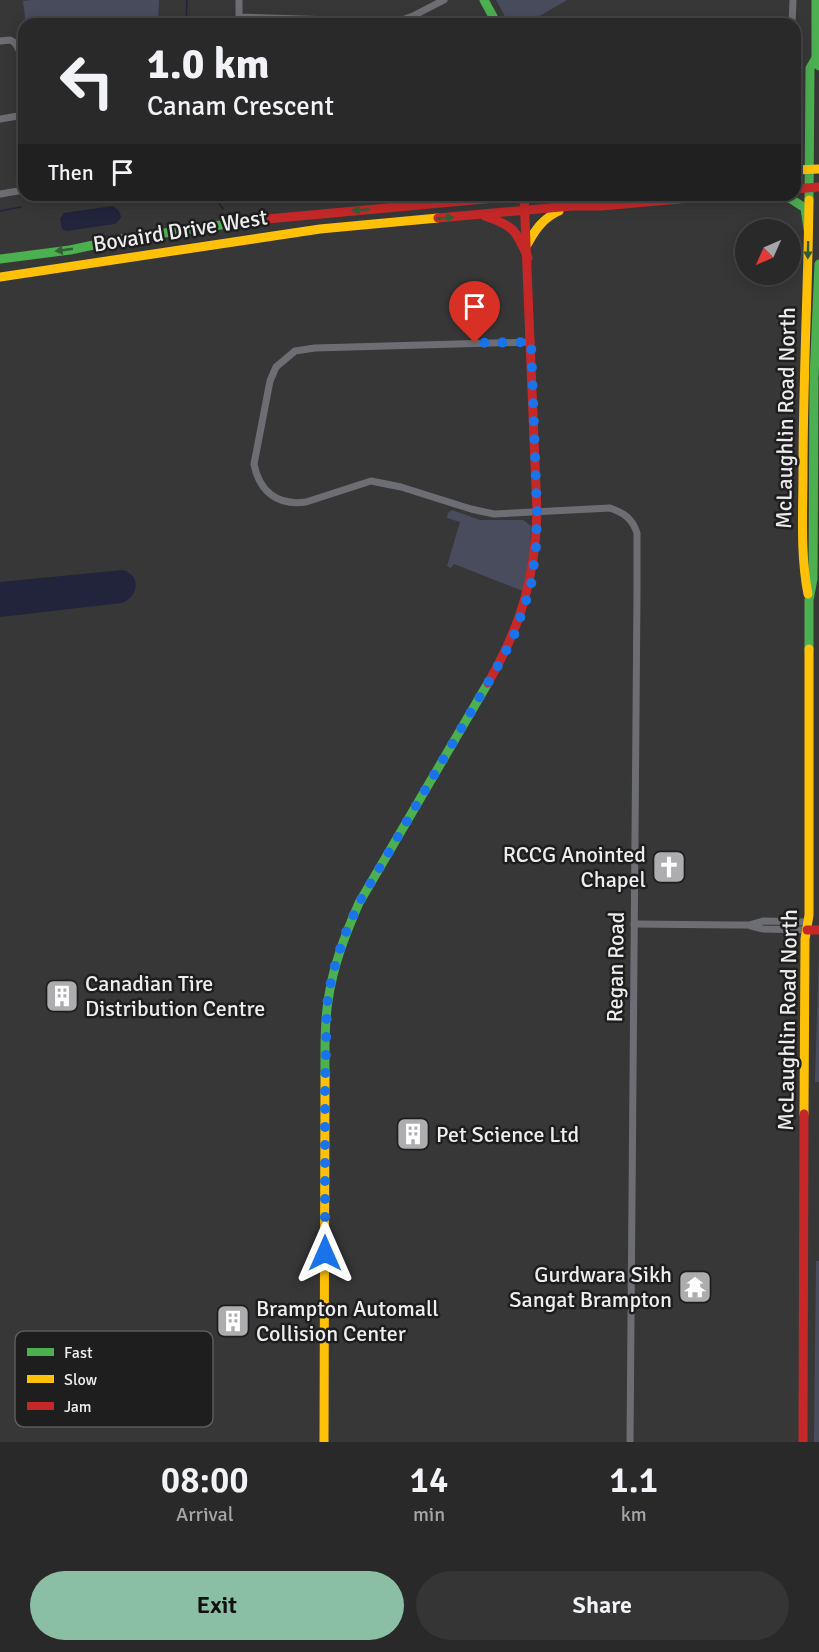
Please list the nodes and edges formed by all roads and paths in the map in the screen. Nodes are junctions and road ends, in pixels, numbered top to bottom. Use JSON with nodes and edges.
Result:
{"nodes":[{"id":1,"x":238,"y":0,"type":"edge"},
{"id":2,"x":444,"y":0,"type":"edge"},
{"id":3,"x":484,"y":0,"type":"edge"},
{"id":4,"x":792,"y":0,"type":"edge"},
{"id":5,"x":816,"y":0,"type":"edge"},
{"id":6,"x":238,"y":18,"type":"edge"},
{"id":7,"x":406,"y":18,"type":"edge"},
{"id":8,"x":494,"y":18,"type":"edge"},
{"id":9,"x":792,"y":18,"type":"edge"},
{"id":10,"x":0,"y":41,"type":"edge"},
{"id":11,"x":18,"y":48,"type":"edge"},
{"id":12,"x":817,"y":62,"type":"edge"},
{"id":13,"x":18,"y":117,"type":"edge"},
{"id":14,"x":0,"y":119,"type":"edge"},
{"id":15,"x":814,"y":169,"type":"edge"},
{"id":16,"x":814,"y":188,"type":"edge"},
{"id":17,"x":18,"y":191,"type":"edge"},
{"id":18,"x":0,"y":194,"type":"edge"},
{"id":19,"x":460,"y":201,"type":"edge"},
{"id":20,"x":525,"y":201,"type":"edge"},
{"id":21,"x":657,"y":201,"type":"edge"},
{"id":22,"x":795,"y":201,"type":"edge"},
{"id":23,"x":572,"y":206,"type":"junction"},
{"id":24,"x":525,"y":212,"type":"junction"},
{"id":25,"x":482,"y":215,"type":"junction"},
{"id":26,"x":808,"y":229,"type":"junction"},
{"id":27,"x":527,"y":245,"type":"junction"},
{"id":28,"x":528,"y":258,"type":"junction"},
{"id":29,"x":0,"y":259,"type":"edge"},
{"id":30,"x":819,"y":264,"type":"edge"},
{"id":31,"x":0,"y":277,"type":"edge"},
{"id":32,"x":806,"y":336,"type":"junction"},
{"id":33,"x":531,"y":342,"type":"junction"},
{"id":34,"x":816,"y":352,"type":"junction"},
{"id":35,"x":816,"y":455,"type":"edge"},
{"id":36,"x":537,"y":512,"type":"junction"},
{"id":37,"x":809,"y":600,"type":"junction"},
{"id":38,"x":819,"y":923,"type":"edge"},
{"id":39,"x":634,"y":924,"type":"junction"},
{"id":40,"x":807,"y":926,"type":"junction"},
{"id":41,"x":819,"y":930,"type":"edge"},
{"id":42,"x":324,"y":1442,"type":"edge"},
{"id":43,"x":630,"y":1442,"type":"edge"},
{"id":44,"x":803,"y":1442,"type":"edge"}],
"edges":[{"from":1,"to":6,"type":"street"},
{"from":2,"to":7,"type":"street"},
{"from":3,"to":8,"type":"main road"},
{"from":4,"to":9,"type":"street"},
{"from":5,"to":12,"type":"main road","name":"McLaughlin Road North"},
{"from":10,"to":11,"type":"street"},
{"from":12,"to":15,"type":"main road","name":"McLaughlin Road North"},
{"from":13,"to":14,"type":"street"},
{"from":15,"to":16,"type":"main road","name":"McLaughlin Road North"},
{"from":16,"to":26,"type":"main road","name":"McLaughlin Road North"},
{"from":17,"to":18,"type":"street"},
{"from":19,"to":29,"type":"main road","name":"Bovaird Drive West","one_way":true},
{"from":20,"to":24,"type":"main road"},
{"from":21,"to":23,"type":"main road","name":"Bovaird Drive West"},
{"from":22,"to":26,"type":"main road"},
{"from":23,"to":24,"type":"main road","name":"Bovaird Drive West"},
{"from":23,"to":27,"type":"main road"},
{"from":24,"to":25,"type":"main road","name":"Bovaird Drive West"},
{"from":24,"to":27,"type":"main road"},
{"from":25,"to":28,"type":"main road"},
{"from":31,"to":25,"type":"main road","name":"Bovaird Drive West","one_way":true},
{"from":26,"to":32,"type":"main road","name":"McLaughlin Road North","one_way":true},
{"from":27,"to":28,"type":"main road"},
{"from":28,"to":33,"type":"main road"},
{"from":30,"to":34,"type":"main road","name":"McLaughlin Road North"},
{"from":32,"to":34,"type":"main road"},
{"from":32,"to":37,"type":"main road","name":"McLaughlin Road North"},
{"from":33,"to":36,"type":"main road"},
{"from":33,"to":36,"type":"street","name":"Regan Road"},
{"from":34,"to":35,"type":"main road","name":"McLaughlin Road North"},
{"from":35,"to":37,"type":"main road","name":"McLaughlin Road North"},
{"from":36,"to":39,"type":"street","name":"Regan Road"},
{"from":36,"to":42,"type":"main road"},
{"from":37,"to":40,"type":"main road","name":"McLaughlin Road North"},
{"from":38,"to":40,"type":"main road"},
{"from":39,"to":40,"type":"street"},
{"from":39,"to":43,"type":"street","name":"Regan Road"},
{"from":40,"to":41,"type":"main road"},
{"from":40,"to":44,"type":"main road","name":"McLaughlin Road North"}]}
